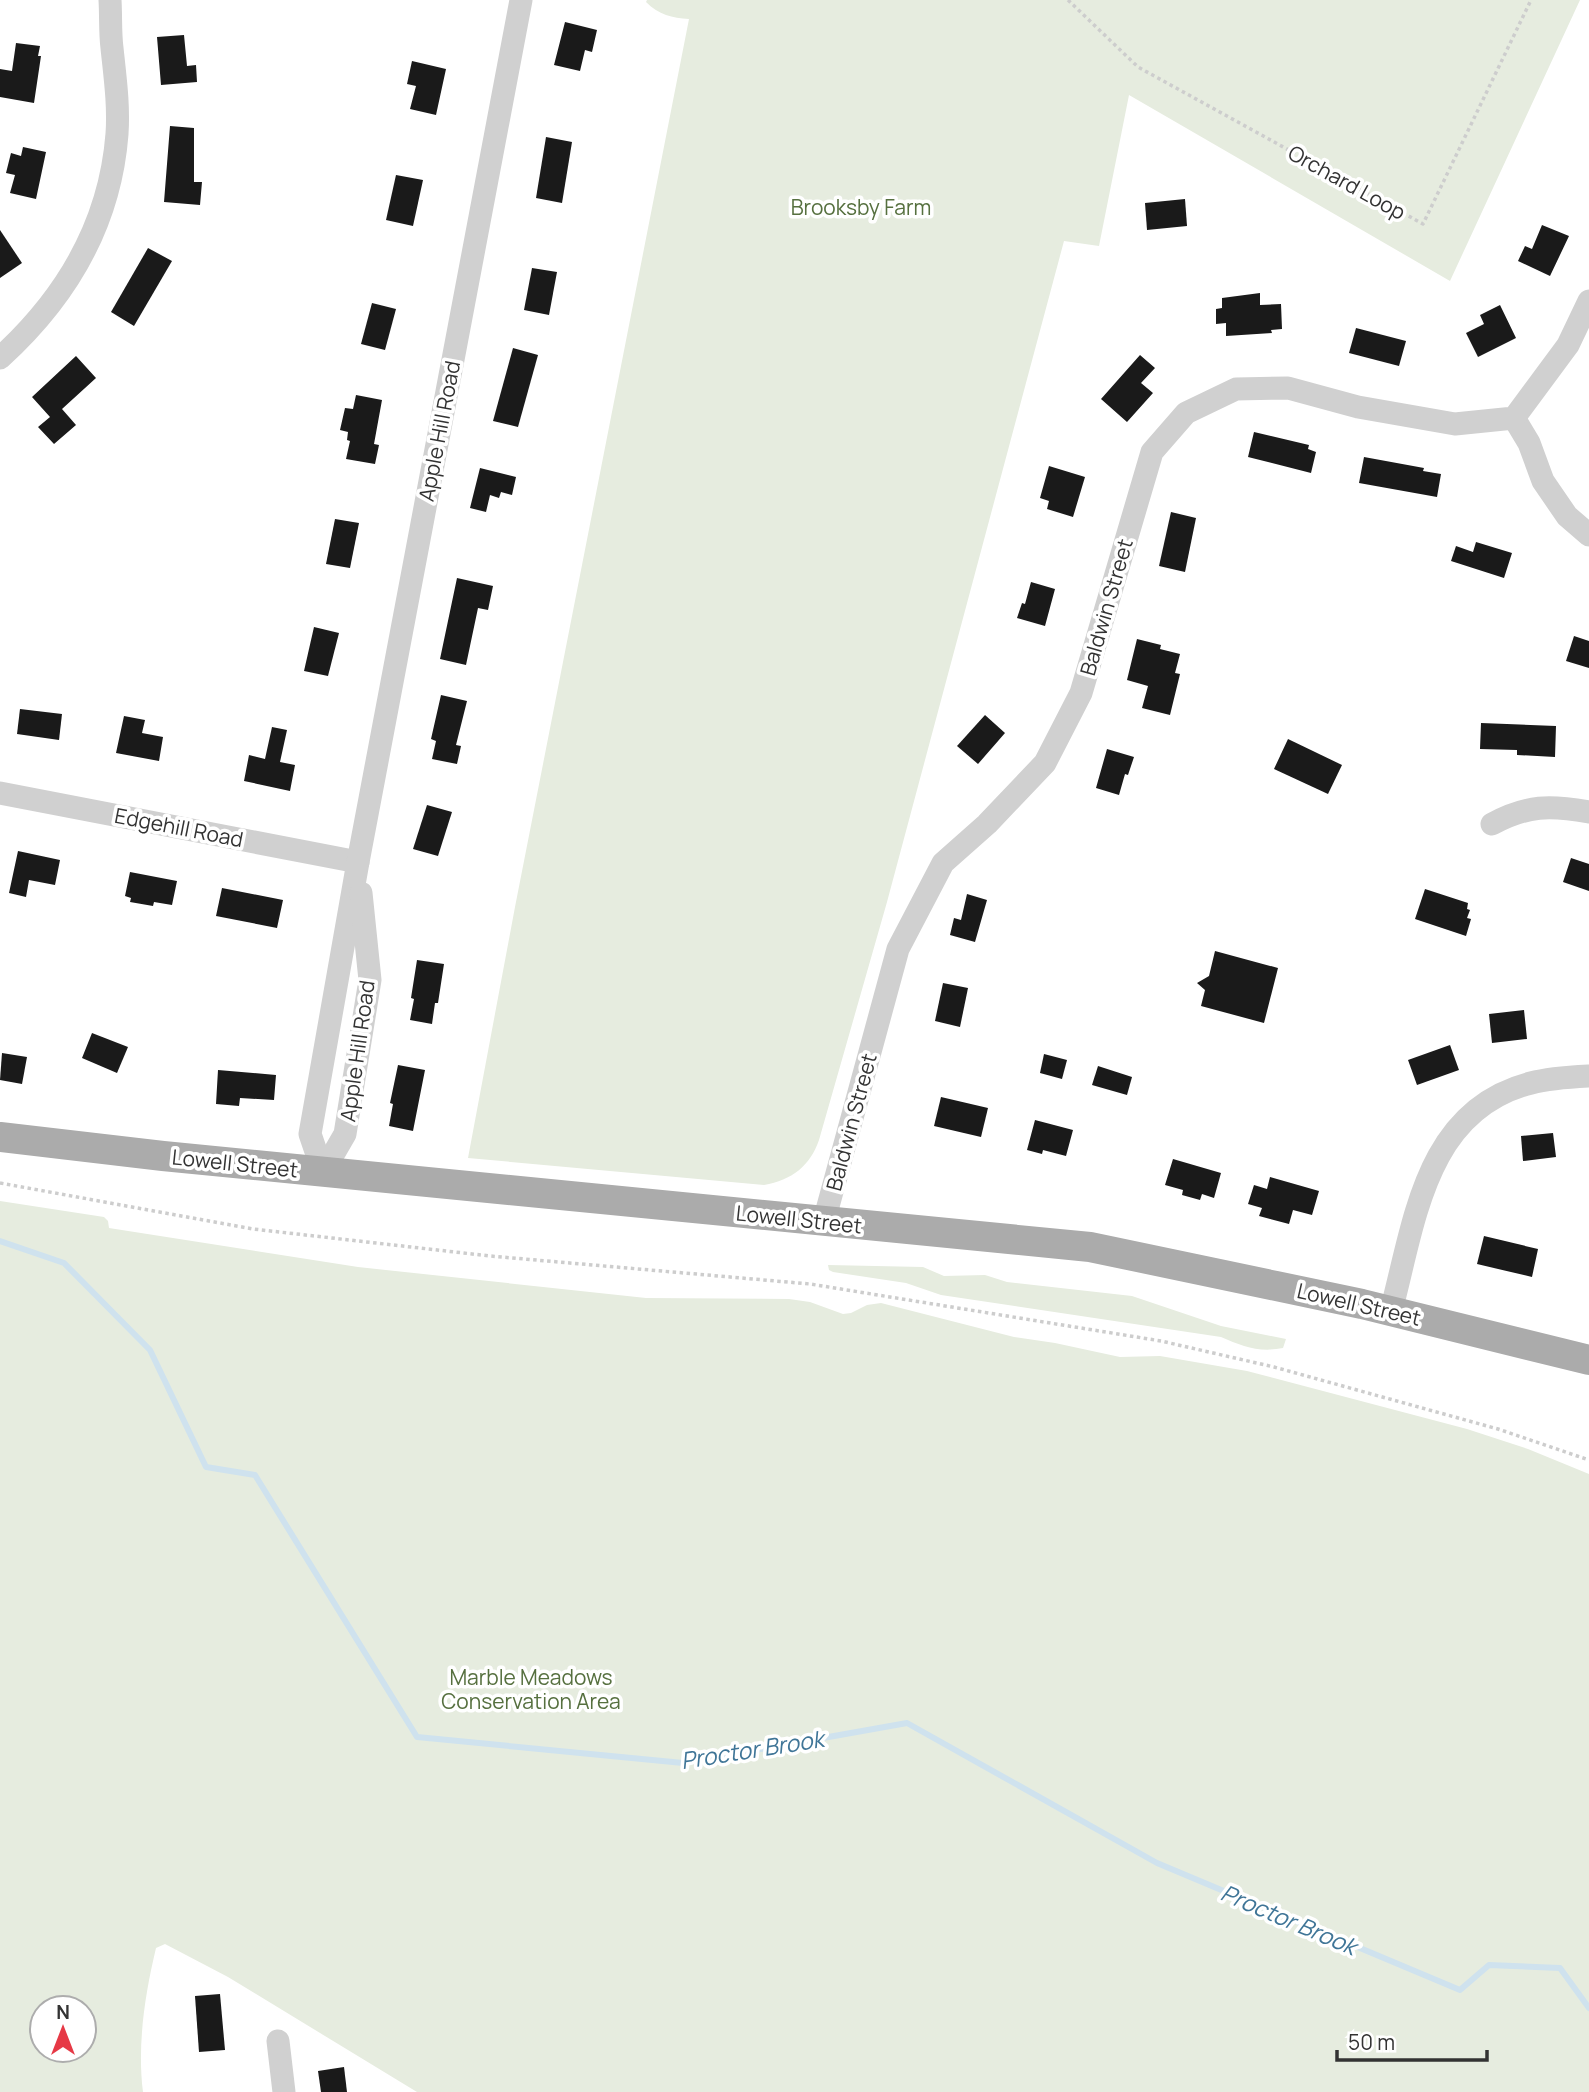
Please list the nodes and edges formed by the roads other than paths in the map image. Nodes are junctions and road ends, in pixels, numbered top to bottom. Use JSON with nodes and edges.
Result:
{"nodes":[{"id":1,"x":110,"y":0,"type":"edge"},
{"id":2,"x":521,"y":0,"type":"edge"},
{"id":3,"x":1589,"y":301,"type":"edge"},
{"id":4,"x":0,"y":358,"type":"edge"},
{"id":5,"x":1514,"y":418,"type":"junction"},
{"id":6,"x":1589,"y":535,"type":"edge"},
{"id":7,"x":0,"y":793,"type":"edge"},
{"id":8,"x":1589,"y":812,"type":"edge"},
{"id":9,"x":1492,"y":824,"type":"dead end"},
{"id":10,"x":358,"y":862,"type":"junction"},
{"id":11,"x":1589,"y":1076,"type":"edge"},
{"id":12,"x":0,"y":1136,"type":"edge"},
{"id":13,"x":323,"y":1172,"type":"junction"},
{"id":14,"x":824,"y":1221,"type":"junction"},
{"id":15,"x":1391,"y":1311,"type":"junction"},
{"id":16,"x":1589,"y":1360,"type":"edge"},
{"id":17,"x":278,"y":2041,"type":"dead end"},
{"id":18,"x":284,"y":2092,"type":"edge"}],
"edges":[{"from":1,"to":4,"type":"street"},
{"from":2,"to":10,"type":"street","name":"Apple Hill Road"},
{"from":3,"to":5,"type":"street"},
{"from":5,"to":6,"type":"street"},
{"from":5,"to":14,"type":"street","name":"Baldwin Street"},
{"from":7,"to":10,"type":"street","name":"Edgehill Road"},
{"from":8,"to":9,"type":"street"},
{"from":10,"to":13,"type":"street","name":"Apple Hill Road"},
{"from":10,"to":13,"type":"street","name":"Apple Hill Road"},
{"from":11,"to":15,"type":"street"},
{"from":12,"to":13,"type":"main road","name":"Lowell Street"},
{"from":13,"to":14,"type":"main road","name":"Lowell Street"},
{"from":14,"to":15,"type":"main road","name":"Lowell Street"},
{"from":15,"to":16,"type":"main road","name":"Lowell Street"},
{"from":17,"to":18,"type":"street"}]}
